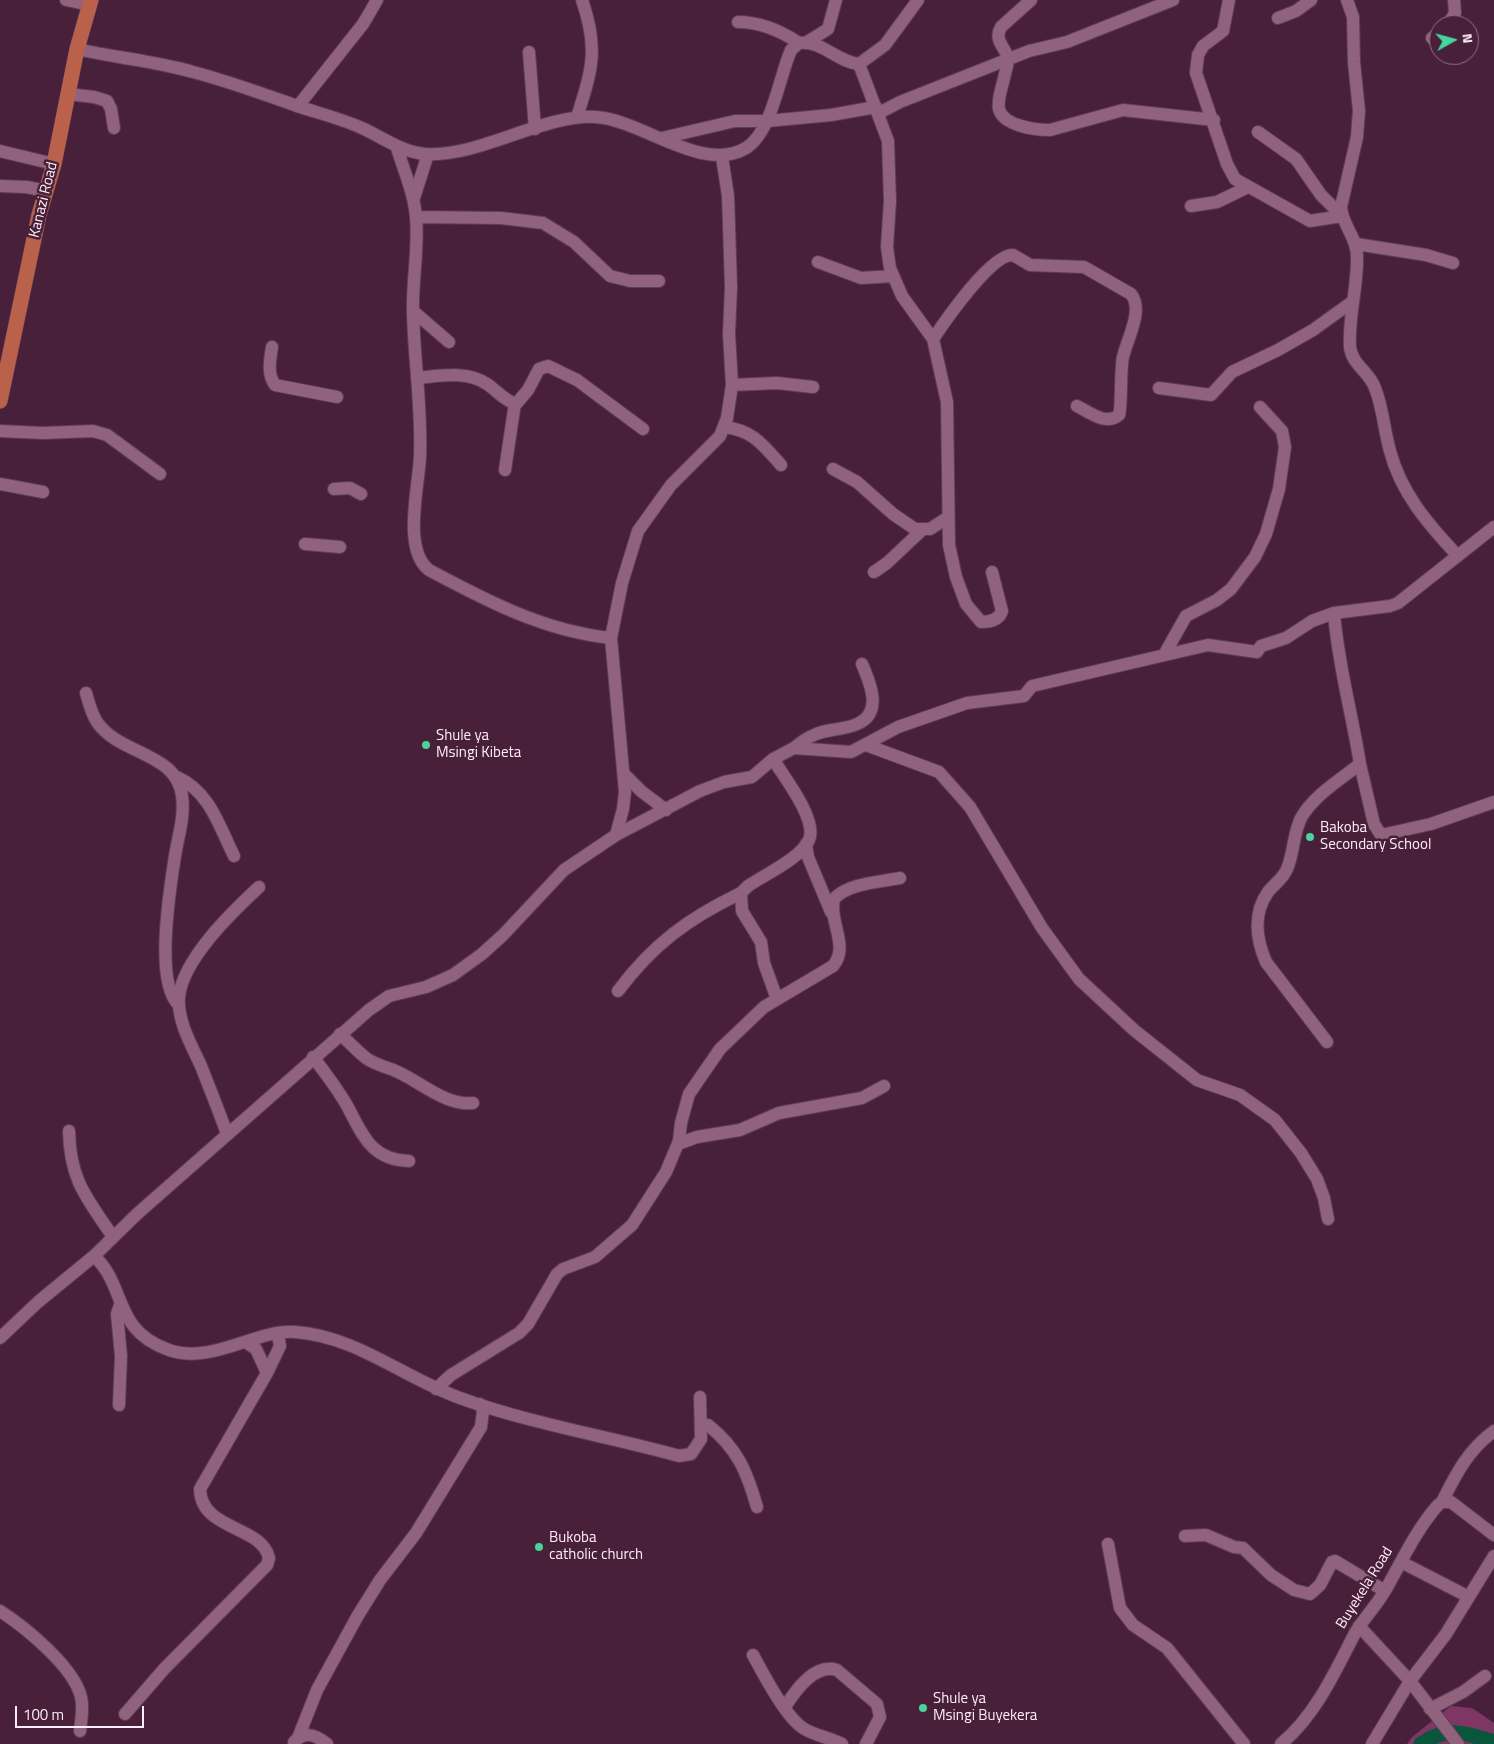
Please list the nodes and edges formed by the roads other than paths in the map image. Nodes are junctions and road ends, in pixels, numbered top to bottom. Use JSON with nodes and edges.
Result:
{"nodes":[{"id":1,"x":66,"y":0,"type":"edge"},
{"id":2,"x":377,"y":0,"type":"edge"},
{"id":3,"x":582,"y":0,"type":"edge"},
{"id":4,"x":836,"y":0,"type":"edge"},
{"id":5,"x":918,"y":0,"type":"edge"},
{"id":6,"x":1031,"y":0,"type":"edge"},
{"id":7,"x":1173,"y":0,"type":"edge"},
{"id":8,"x":1229,"y":0,"type":"edge"},
{"id":9,"x":1311,"y":0,"type":"edge"},
{"id":10,"x":1347,"y":0,"type":"edge"},
{"id":11,"x":1454,"y":0,"type":"edge"},
{"id":12,"x":91,"y":3,"type":"edge"},
{"id":13,"x":1453,"y":15,"type":"edge"},
{"id":14,"x":1278,"y":18,"type":"dead end"},
{"id":15,"x":738,"y":22,"type":"dead end"},
{"id":16,"x":803,"y":42,"type":"junction"},
{"id":17,"x":78,"y":49,"type":"junction"},
{"id":18,"x":529,"y":52,"type":"dead end"},
{"id":19,"x":1008,"y":60,"type":"junction"},
{"id":20,"x":860,"y":64,"type":"junction"},
{"id":21,"x":68,"y":94,"type":"junction"},
{"id":22,"x":298,"y":106,"type":"junction"},
{"id":23,"x":877,"y":110,"type":"junction"},
{"id":24,"x":577,"y":117,"type":"junction"},
{"id":25,"x":1214,"y":120,"type":"junction"},
{"id":26,"x":767,"y":121,"type":"junction"},
{"id":27,"x":114,"y":128,"type":"dead end"},
{"id":28,"x":535,"y":129,"type":"junction"},
{"id":29,"x":1258,"y":132,"type":"dead end"},
{"id":30,"x":662,"y":138,"type":"junction"},
{"id":31,"x":397,"y":148,"type":"junction"},
{"id":32,"x":0,"y":151,"type":"edge"},
{"id":33,"x":428,"y":154,"type":"junction"},
{"id":34,"x":722,"y":156,"type":"junction"},
{"id":35,"x":54,"y":164,"type":"junction"},
{"id":36,"x":0,"y":186,"type":"edge"},
{"id":37,"x":1248,"y":187,"type":"junction"},
{"id":38,"x":47,"y":191,"type":"junction"},
{"id":39,"x":414,"y":201,"type":"junction"},
{"id":40,"x":1192,"y":206,"type":"dead end"},
{"id":41,"x":1342,"y":216,"type":"junction"},
{"id":42,"x":416,"y":217,"type":"junction"},
{"id":43,"x":1356,"y":244,"type":"junction"},
{"id":44,"x":818,"y":262,"type":"dead end"},
{"id":45,"x":1454,"y":263,"type":"dead end"},
{"id":46,"x":893,"y":276,"type":"junction"},
{"id":47,"x":659,"y":281,"type":"dead end"},
{"id":48,"x":1352,"y":302,"type":"junction"},
{"id":49,"x":413,"y":311,"type":"junction"},
{"id":50,"x":933,"y":339,"type":"junction"},
{"id":51,"x":449,"y":342,"type":"dead end"},
{"id":52,"x":272,"y":347,"type":"dead end"},
{"id":53,"x":417,"y":378,"type":"junction"},
{"id":54,"x":2,"y":383,"type":"edge"},
{"id":55,"x":732,"y":385,"type":"junction"},
{"id":56,"x":813,"y":387,"type":"dead end"},
{"id":57,"x":1159,"y":388,"type":"dead end"},
{"id":58,"x":336,"y":397,"type":"dead end"},
{"id":59,"x":0,"y":401,"type":"edge"},
{"id":60,"x":515,"y":403,"type":"junction"},
{"id":61,"x":1077,"y":406,"type":"dead end"},
{"id":62,"x":1260,"y":408,"type":"dead end"},
{"id":63,"x":724,"y":427,"type":"junction"},
{"id":64,"x":643,"y":429,"type":"dead end"},
{"id":65,"x":0,"y":431,"type":"edge"},
{"id":66,"x":781,"y":465,"type":"dead end"},
{"id":67,"x":833,"y":469,"type":"dead end"},
{"id":68,"x":506,"y":470,"type":"dead end"},
{"id":69,"x":160,"y":474,"type":"dead end"},
{"id":70,"x":0,"y":484,"type":"edge"},
{"id":71,"x":334,"y":489,"type":"dead end"},
{"id":72,"x":43,"y":492,"type":"dead end"},
{"id":73,"x":362,"y":494,"type":"dead end"},
{"id":74,"x":947,"y":518,"type":"junction"},
{"id":75,"x":1494,"y":527,"type":"edge"},
{"id":76,"x":922,"y":530,"type":"junction"},
{"id":77,"x":304,"y":544,"type":"dead end"},
{"id":78,"x":340,"y":547,"type":"dead end"},
{"id":79,"x":1457,"y":555,"type":"junction"},
{"id":80,"x":874,"y":572,"type":"dead end"},
{"id":81,"x":992,"y":572,"type":"dead end"},
{"id":82,"x":1334,"y":613,"type":"junction"},
{"id":83,"x":611,"y":638,"type":"junction"},
{"id":84,"x":1164,"y":655,"type":"junction"},
{"id":85,"x":862,"y":664,"type":"dead end"},
{"id":86,"x":86,"y":693,"type":"dead end"},
{"id":87,"x":866,"y":745,"type":"junction"},
{"id":88,"x":794,"y":748,"type":"junction"},
{"id":89,"x":772,"y":759,"type":"junction"},
{"id":90,"x":1360,"y":764,"type":"junction"},
{"id":91,"x":624,"y":774,"type":"junction"},
{"id":92,"x":177,"y":777,"type":"junction"},
{"id":93,"x":1494,"y":802,"type":"edge"},
{"id":94,"x":666,"y":810,"type":"junction"},
{"id":95,"x":616,"y":835,"type":"junction"},
{"id":96,"x":806,"y":844,"type":"junction"},
{"id":97,"x":234,"y":856,"type":"dead end"},
{"id":98,"x":900,"y":878,"type":"dead end"},
{"id":99,"x":259,"y":888,"type":"dead end"},
{"id":100,"x":741,"y":894,"type":"junction"},
{"id":101,"x":834,"y":920,"type":"junction"},
{"id":102,"x":618,"y":991,"type":"dead end"},
{"id":103,"x":777,"y":999,"type":"junction"},
{"id":104,"x":180,"y":1005,"type":"junction"},
{"id":105,"x":340,"y":1034,"type":"junction"},
{"id":106,"x":1327,"y":1042,"type":"dead end"},
{"id":107,"x":313,"y":1057,"type":"junction"},
{"id":108,"x":884,"y":1086,"type":"dead end"},
{"id":109,"x":473,"y":1102,"type":"dead end"},
{"id":110,"x":69,"y":1131,"type":"dead end"},
{"id":111,"x":227,"y":1134,"type":"junction"},
{"id":112,"x":678,"y":1144,"type":"junction"},
{"id":113,"x":409,"y":1161,"type":"dead end"},
{"id":114,"x":1328,"y":1219,"type":"dead end"},
{"id":115,"x":113,"y":1238,"type":"junction"},
{"id":116,"x":94,"y":1256,"type":"junction"},
{"id":117,"x":120,"y":1305,"type":"junction"},
{"id":118,"x":278,"y":1334,"type":"junction"},
{"id":119,"x":0,"y":1338,"type":"edge"},
{"id":120,"x":247,"y":1343,"type":"junction"},
{"id":121,"x":267,"y":1373,"type":"junction"},
{"id":122,"x":436,"y":1388,"type":"junction"},
{"id":123,"x":700,"y":1397,"type":"dead end"},
{"id":124,"x":480,"y":1404,"type":"junction"},
{"id":125,"x":119,"y":1405,"type":"dead end"},
{"id":126,"x":702,"y":1426,"type":"junction"},
{"id":127,"x":1494,"y":1431,"type":"edge"},
{"id":128,"x":1442,"y":1502,"type":"junction"},
{"id":129,"x":757,"y":1507,"type":"dead end"},
{"id":130,"x":1494,"y":1535,"type":"edge"},
{"id":131,"x":1185,"y":1536,"type":"dead end"},
{"id":132,"x":1108,"y":1544,"type":"dead end"},
{"id":133,"x":1494,"y":1556,"type":"edge"},
{"id":134,"x":1401,"y":1562,"type":"junction"},
{"id":135,"x":1385,"y":1591,"type":"junction"},
{"id":136,"x":1469,"y":1598,"type":"junction"},
{"id":137,"x":0,"y":1612,"type":"edge"},
{"id":138,"x":1359,"y":1626,"type":"junction"},
{"id":139,"x":752,"y":1655,"type":"dead end"},
{"id":140,"x":1485,"y":1676,"type":"dead end"},
{"id":141,"x":1410,"y":1681,"type":"junction"},
{"id":142,"x":785,"y":1707,"type":"junction"},
{"id":143,"x":1432,"y":1712,"type":"junction"},
{"id":144,"x":125,"y":1714,"type":"dead end"},
{"id":145,"x":80,"y":1732,"type":"dead end"},
{"id":146,"x":295,"y":1741,"type":"edge"},
{"id":147,"x":1456,"y":1742,"type":"edge"},
{"id":148,"x":327,"y":1744,"type":"edge"},
{"id":149,"x":842,"y":1744,"type":"edge"},
{"id":150,"x":866,"y":1744,"type":"edge"},
{"id":151,"x":1244,"y":1744,"type":"edge"},
{"id":152,"x":1281,"y":1744,"type":"edge"},
{"id":153,"x":1372,"y":1744,"type":"edge"}],
"edges":[{"from":1,"to":12,"type":"street"},
{"from":2,"to":22,"type":"street"},
{"from":3,"to":24,"type":"street"},
{"from":4,"to":16,"type":"street"},
{"from":5,"to":20,"type":"street"},
{"from":6,"to":19,"type":"street"},
{"from":7,"to":19,"type":"street"},
{"from":8,"to":25,"type":"street"},
{"from":9,"to":14,"type":"street"},
{"from":10,"to":41,"type":"street"},
{"from":11,"to":13,"type":"street"},
{"from":12,"to":17,"type":"main road","name":"Kanazi Road"},
{"from":15,"to":16,"type":"street"},
{"from":16,"to":20,"type":"street"},
{"from":16,"to":26,"type":"street"},
{"from":17,"to":21,"type":"main road","name":"Kanazi Road"},
{"from":17,"to":22,"type":"street"},
{"from":18,"to":28,"type":"street"},
{"from":19,"to":23,"type":"street"},
{"from":19,"to":25,"type":"street"},
{"from":20,"to":23,"type":"street"},
{"from":21,"to":27,"type":"street"},
{"from":21,"to":35,"type":"main road","name":"Kanazi Road"},
{"from":22,"to":31,"type":"street"},
{"from":23,"to":26,"type":"street"},
{"from":23,"to":46,"type":"street"},
{"from":24,"to":28,"type":"street"},
{"from":24,"to":30,"type":"street"},
{"from":25,"to":37,"type":"street"},
{"from":26,"to":30,"type":"street"},
{"from":26,"to":34,"type":"street"},
{"from":28,"to":33,"type":"street"},
{"from":29,"to":41,"type":"street"},
{"from":30,"to":34,"type":"street"},
{"from":31,"to":33,"type":"street"},
{"from":31,"to":39,"type":"street"},
{"from":32,"to":35,"type":"street"},
{"from":33,"to":39,"type":"street"},
{"from":34,"to":55,"type":"street"},
{"from":35,"to":38,"type":"main road","name":"Kanazi Road"},
{"from":36,"to":38,"type":"street"},
{"from":37,"to":40,"type":"street"},
{"from":37,"to":41,"type":"street"},
{"from":38,"to":54,"type":"main road","name":"Kanazi Road"},
{"from":39,"to":42,"type":"street"},
{"from":41,"to":43,"type":"street"},
{"from":42,"to":47,"type":"street"},
{"from":42,"to":49,"type":"street"},
{"from":43,"to":45,"type":"street"},
{"from":43,"to":48,"type":"street"},
{"from":44,"to":46,"type":"street"},
{"from":46,"to":50,"type":"street"},
{"from":48,"to":57,"type":"street"},
{"from":48,"to":79,"type":"street"},
{"from":49,"to":51,"type":"street"},
{"from":49,"to":53,"type":"street"},
{"from":50,"to":61,"type":"street"},
{"from":50,"to":74,"type":"street"},
{"from":52,"to":58,"type":"street"},
{"from":53,"to":60,"type":"street"},
{"from":53,"to":83,"type":"street"},
{"from":54,"to":59,"type":"main road","name":"Kanazi Road"},
{"from":55,"to":56,"type":"street"},
{"from":55,"to":63,"type":"street"},
{"from":60,"to":64,"type":"street"},
{"from":60,"to":68,"type":"street"},
{"from":62,"to":84,"type":"street"},
{"from":63,"to":66,"type":"street"},
{"from":63,"to":83,"type":"street"},
{"from":65,"to":69,"type":"street"},
{"from":67,"to":76,"type":"street"},
{"from":70,"to":72,"type":"street"},
{"from":71,"to":73,"type":"street"},
{"from":74,"to":76,"type":"street"},
{"from":74,"to":81,"type":"street"},
{"from":75,"to":79,"type":"street"},
{"from":76,"to":80,"type":"street"},
{"from":77,"to":78,"type":"street"},
{"from":79,"to":82,"type":"street"},
{"from":82,"to":84,"type":"street"},
{"from":82,"to":90,"type":"street"},
{"from":83,"to":91,"type":"street"},
{"from":84,"to":87,"type":"street"},
{"from":85,"to":88,"type":"street"},
{"from":86,"to":92,"type":"street"},
{"from":87,"to":88,"type":"street"},
{"from":87,"to":114,"type":"street"},
{"from":88,"to":89,"type":"street"},
{"from":89,"to":94,"type":"street"},
{"from":89,"to":96,"type":"street"},
{"from":90,"to":93,"type":"street"},
{"from":90,"to":106,"type":"street"},
{"from":91,"to":94,"type":"street"},
{"from":91,"to":95,"type":"street"},
{"from":92,"to":97,"type":"street"},
{"from":92,"to":104,"type":"street"},
{"from":94,"to":95,"type":"street"},
{"from":95,"to":105,"type":"street"},
{"from":96,"to":100,"type":"street"},
{"from":96,"to":101,"type":"street"},
{"from":98,"to":101,"type":"street"},
{"from":99,"to":104,"type":"street"},
{"from":100,"to":102,"type":"street"},
{"from":100,"to":103,"type":"street"},
{"from":101,"to":103,"type":"street"},
{"from":103,"to":112,"type":"street"},
{"from":104,"to":111,"type":"street"},
{"from":105,"to":107,"type":"street"},
{"from":105,"to":109,"type":"street"},
{"from":107,"to":111,"type":"street"},
{"from":107,"to":113,"type":"street"},
{"from":108,"to":112,"type":"street"},
{"from":110,"to":115,"type":"street"},
{"from":111,"to":115,"type":"street"},
{"from":112,"to":122,"type":"street"},
{"from":115,"to":116,"type":"street"},
{"from":116,"to":117,"type":"street"},
{"from":116,"to":119,"type":"street"},
{"from":117,"to":120,"type":"street"},
{"from":117,"to":125,"type":"street"},
{"from":118,"to":120,"type":"street"},
{"from":118,"to":121,"type":"street"},
{"from":118,"to":122,"type":"street"},
{"from":120,"to":121,"type":"street"},
{"from":121,"to":144,"type":"street"},
{"from":122,"to":124,"type":"street"},
{"from":123,"to":126,"type":"street"},
{"from":124,"to":126,"type":"street"},
{"from":124,"to":146,"type":"street"},
{"from":126,"to":129,"type":"street"},
{"from":127,"to":128,"type":"street","name":"Buyekela Road"},
{"from":128,"to":130,"type":"street"},
{"from":128,"to":134,"type":"street","name":"Buyekela Road"},
{"from":131,"to":135,"type":"street"},
{"from":132,"to":151,"type":"street"},
{"from":133,"to":136,"type":"street"},
{"from":134,"to":135,"type":"street","name":"Buyekela Road"},
{"from":134,"to":136,"type":"street"},
{"from":135,"to":138,"type":"street","name":"Buyekela Road"},
{"from":136,"to":141,"type":"street"},
{"from":137,"to":145,"type":"street"},
{"from":138,"to":141,"type":"street"},
{"from":138,"to":152,"type":"street","name":"Buyekela Road"},
{"from":139,"to":142,"type":"street"},
{"from":140,"to":143,"type":"street"},
{"from":141,"to":143,"type":"street"},
{"from":141,"to":153,"type":"street"},
{"from":142,"to":149,"type":"street"},
{"from":142,"to":150,"type":"street"},
{"from":143,"to":147,"type":"street"},
{"from":146,"to":148,"type":"street"}]}
